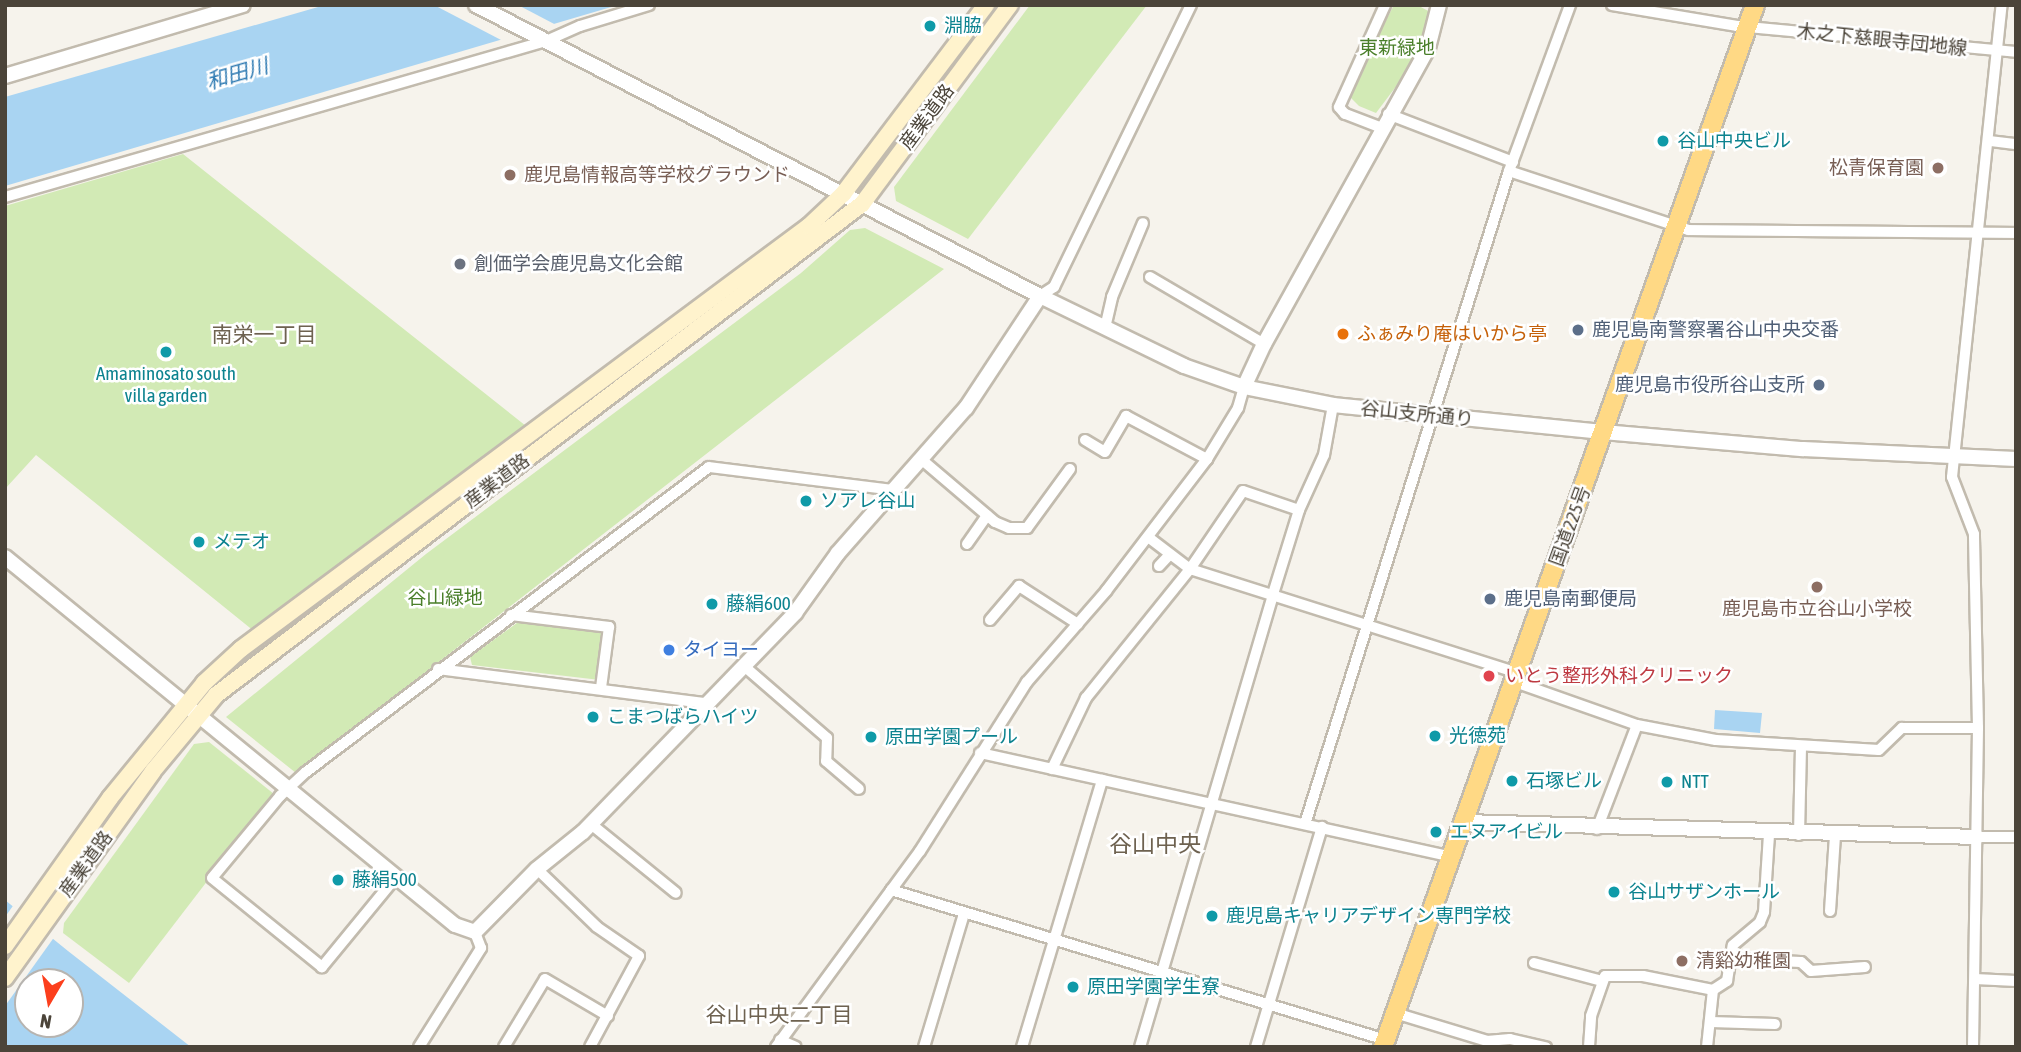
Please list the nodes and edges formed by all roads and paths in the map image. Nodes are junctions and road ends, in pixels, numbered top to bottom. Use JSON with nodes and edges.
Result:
{"nodes":[{"id":1,"x":243,"y":5,"type":"edge"},
{"id":2,"x":476,"y":5,"type":"edge"},
{"id":3,"x":649,"y":5,"type":"edge"},
{"id":4,"x":986,"y":5,"type":"edge"},
{"id":5,"x":1010,"y":5,"type":"edge"},
{"id":6,"x":1191,"y":5,"type":"edge"},
{"id":7,"x":1385,"y":5,"type":"edge"},
{"id":8,"x":1439,"y":5,"type":"edge"},
{"id":9,"x":1570,"y":5,"type":"edge"},
{"id":10,"x":1612,"y":5,"type":"edge"},
{"id":11,"x":1755,"y":5,"type":"edge"},
{"id":12,"x":2002,"y":5,"type":"edge"},
{"id":13,"x":1629,"y":7,"type":"edge"},
{"id":14,"x":1748,"y":24,"type":"junction"},
{"id":15,"x":546,"y":41,"type":"junction"},
{"id":16,"x":2000,"y":51,"type":"junction"},
{"id":17,"x":2016,"y":52,"type":"edge"},
{"id":18,"x":5,"y":76,"type":"edge"},
{"id":19,"x":1385,"y":121,"type":"junction"},
{"id":20,"x":1990,"y":141,"type":"junction"},
{"id":21,"x":2016,"y":144,"type":"edge"},
{"id":22,"x":1511,"y":166,"type":"junction"},
{"id":23,"x":843,"y":194,"type":"junction"},
{"id":24,"x":5,"y":197,"type":"edge"},
{"id":25,"x":862,"y":204,"type":"junction"},
{"id":26,"x":1143,"y":223,"type":"dead end"},
{"id":27,"x":1678,"y":228,"type":"junction"},
{"id":28,"x":1979,"y":233,"type":"junction"},
{"id":29,"x":2016,"y":233,"type":"edge"},
{"id":30,"x":1150,"y":277,"type":"dead end"},
{"id":31,"x":1040,"y":296,"type":"junction"},
{"id":32,"x":1105,"y":328,"type":"junction"},
{"id":33,"x":1264,"y":344,"type":"junction"},
{"id":34,"x":1244,"y":387,"type":"junction"},
{"id":35,"x":1333,"y":405,"type":"junction"},
{"id":36,"x":1434,"y":416,"type":"junction"},
{"id":37,"x":1603,"y":432,"type":"junction"},
{"id":38,"x":1085,"y":440,"type":"dead end"},
{"id":39,"x":1952,"y":457,"type":"junction"},
{"id":40,"x":921,"y":458,"type":"junction"},
{"id":41,"x":1207,"y":459,"type":"junction"},
{"id":42,"x":2016,"y":459,"type":"edge"},
{"id":43,"x":1070,"y":468,"type":"dead end"},
{"id":44,"x":894,"y":490,"type":"junction"},
{"id":45,"x":1299,"y":510,"type":"junction"},
{"id":46,"x":987,"y":515,"type":"junction"},
{"id":47,"x":1148,"y":537,"type":"junction"},
{"id":48,"x":967,"y":544,"type":"dead end"},
{"id":49,"x":1170,"y":554,"type":"junction"},
{"id":50,"x":5,"y":557,"type":"edge"},
{"id":51,"x":1159,"y":566,"type":"dead end"},
{"id":52,"x":1190,"y":569,"type":"junction"},
{"id":53,"x":1273,"y":594,"type":"junction"},
{"id":54,"x":511,"y":615,"type":"junction"},
{"id":55,"x":990,"y":620,"type":"dead end"},
{"id":56,"x":1078,"y":624,"type":"junction"},
{"id":57,"x":1368,"y":624,"type":"junction"},
{"id":58,"x":744,"y":666,"type":"junction"},
{"id":59,"x":438,"y":669,"type":"junction"},
{"id":60,"x":1516,"y":678,"type":"junction"},
{"id":61,"x":601,"y":688,"type":"junction"},
{"id":62,"x":185,"y":704,"type":"junction"},
{"id":63,"x":710,"y":704,"type":"junction"},
{"id":64,"x":198,"y":714,"type":"junction"},
{"id":65,"x":1637,"y":725,"type":"junction"},
{"id":66,"x":1979,"y":728,"type":"junction"},
{"id":67,"x":1801,"y":746,"type":"junction"},
{"id":68,"x":981,"y":753,"type":"junction"},
{"id":69,"x":1052,"y":769,"type":"junction"},
{"id":70,"x":1102,"y":780,"type":"junction"},
{"id":71,"x":289,"y":788,"type":"junction"},
{"id":72,"x":859,"y":789,"type":"dead end"},
{"id":73,"x":1210,"y":804,"type":"junction"},
{"id":74,"x":1465,"y":822,"type":"junction"},
{"id":75,"x":591,"y":824,"type":"junction"},
{"id":76,"x":1305,"y":824,"type":"junction"},
{"id":77,"x":1322,"y":827,"type":"junction"},
{"id":78,"x":1597,"y":829,"type":"junction"},
{"id":79,"x":1769,"y":835,"type":"junction"},
{"id":80,"x":1799,"y":835,"type":"junction"},
{"id":81,"x":1835,"y":836,"type":"junction"},
{"id":82,"x":1977,"y":837,"type":"junction"},
{"id":83,"x":2016,"y":837,"type":"edge"},
{"id":84,"x":1452,"y":857,"type":"junction"},
{"id":85,"x":537,"y":869,"type":"junction"},
{"id":86,"x":396,"y":877,"type":"junction"},
{"id":87,"x":891,"y":890,"type":"junction"},
{"id":88,"x":676,"y":893,"type":"dead end"},
{"id":89,"x":1830,"y":911,"type":"dead end"},
{"id":90,"x":964,"y":914,"type":"junction"},
{"id":91,"x":475,"y":932,"type":"junction"},
{"id":92,"x":1054,"y":940,"type":"junction"},
{"id":93,"x":5,"y":946,"type":"edge"},
{"id":94,"x":1730,"y":959,"type":"junction"},
{"id":95,"x":1534,"y":962,"type":"dead end"},
{"id":96,"x":1865,"y":967,"type":"dead end"},
{"id":97,"x":1160,"y":973,"type":"junction"},
{"id":98,"x":5,"y":978,"type":"edge"},
{"id":99,"x":1975,"y":979,"type":"junction"},
{"id":100,"x":1602,"y":981,"type":"junction"},
{"id":101,"x":2016,"y":981,"type":"edge"},
{"id":102,"x":1713,"y":990,"type":"junction"},
{"id":103,"x":1269,"y":1005,"type":"junction"},
{"id":104,"x":1395,"y":1013,"type":"junction"},
{"id":105,"x":608,"y":1016,"type":"junction"},
{"id":106,"x":1711,"y":1023,"type":"junction"},
{"id":107,"x":1775,"y":1024,"type":"dead end"},
{"id":108,"x":592,"y":1043,"type":"edge"},
{"id":109,"x":778,"y":1043,"type":"edge"},
{"id":110,"x":1385,"y":1043,"type":"edge"},
{"id":111,"x":419,"y":1047,"type":"edge"},
{"id":112,"x":504,"y":1047,"type":"edge"},
{"id":113,"x":605,"y":1047,"type":"edge"},
{"id":114,"x":796,"y":1047,"type":"edge"},
{"id":115,"x":923,"y":1047,"type":"edge"},
{"id":116,"x":1022,"y":1047,"type":"edge"},
{"id":117,"x":1140,"y":1047,"type":"edge"},
{"id":118,"x":1256,"y":1047,"type":"edge"},
{"id":119,"x":1546,"y":1047,"type":"edge"},
{"id":120,"x":1589,"y":1047,"type":"edge"},
{"id":121,"x":1707,"y":1047,"type":"edge"},
{"id":122,"x":1973,"y":1047,"type":"edge"}],
"edges":[{"from":1,"to":18,"type":"street"},
{"from":2,"to":15,"type":"street","name":"谷山支所通り"},
{"from":3,"to":15,"type":"street"},
{"from":4,"to":23,"type":"main road","name":"産業道路"},
{"from":5,"to":25,"type":"main road","name":"産業道路"},
{"from":6,"to":31,"type":"street"},
{"from":7,"to":19,"type":"street"},
{"from":8,"to":19,"type":"street"},
{"from":9,"to":22,"type":"street"},
{"from":10,"to":13,"type":"street","name":"木之下慈眼寺団地線"},
{"from":11,"to":14,"type":"highway","name":"国道225号"},
{"from":12,"to":16,"type":"street"},
{"from":13,"to":14,"type":"street","name":"木之下慈眼寺団地線"},
{"from":14,"to":16,"type":"street","name":"木之下慈眼寺団地線"},
{"from":14,"to":27,"type":"highway","name":"国道225号"},
{"from":15,"to":23,"type":"street","name":"谷山支所通り"},
{"from":15,"to":24,"type":"street"},
{"from":16,"to":17,"type":"street","name":"木之下慈眼寺団地線"},
{"from":16,"to":20,"type":"street"},
{"from":19,"to":22,"type":"street"},
{"from":19,"to":33,"type":"street"},
{"from":20,"to":21,"type":"street"},
{"from":20,"to":28,"type":"street"},
{"from":22,"to":27,"type":"street"},
{"from":22,"to":36,"type":"street"},
{"from":23,"to":25,"type":"street","name":"谷山支所通り"},
{"from":23,"to":62,"type":"main road","name":"産業道路"},
{"from":25,"to":31,"type":"street","name":"谷山支所通り"},
{"from":25,"to":64,"type":"main road","name":"産業道路"},
{"from":26,"to":32,"type":"street"},
{"from":27,"to":28,"type":"street"},
{"from":27,"to":37,"type":"highway","name":"国道225号"},
{"from":28,"to":29,"type":"street"},
{"from":28,"to":39,"type":"street"},
{"from":30,"to":33,"type":"street"},
{"from":31,"to":32,"type":"street","name":"谷山支所通り"},
{"from":31,"to":40,"type":"street"},
{"from":32,"to":34,"type":"street","name":"谷山支所通り"},
{"from":33,"to":34,"type":"street"},
{"from":34,"to":35,"type":"street","name":"谷山支所通り"},
{"from":34,"to":41,"type":"street"},
{"from":35,"to":36,"type":"street","name":"谷山支所通り"},
{"from":35,"to":45,"type":"street"},
{"from":36,"to":37,"type":"street","name":"谷山支所通り"},
{"from":36,"to":57,"type":"street"},
{"from":37,"to":39,"type":"street","name":"谷山支所通り"},
{"from":37,"to":60,"type":"highway","name":"国道225号"},
{"from":38,"to":41,"type":"street"},
{"from":39,"to":42,"type":"street","name":"谷山支所通り"},
{"from":39,"to":66,"type":"street"},
{"from":40,"to":44,"type":"street"},
{"from":40,"to":46,"type":"street"},
{"from":41,"to":47,"type":"street"},
{"from":43,"to":46,"type":"street"},
{"from":44,"to":54,"type":"street"},
{"from":44,"to":58,"type":"street"},
{"from":45,"to":52,"type":"street"},
{"from":45,"to":53,"type":"street"},
{"from":46,"to":48,"type":"street"},
{"from":47,"to":49,"type":"street"},
{"from":47,"to":56,"type":"street"},
{"from":49,"to":51,"type":"street"},
{"from":49,"to":52,"type":"street"},
{"from":50,"to":62,"type":"street"},
{"from":52,"to":53,"type":"street"},
{"from":52,"to":69,"type":"street"},
{"from":53,"to":57,"type":"street"},
{"from":53,"to":73,"type":"street"},
{"from":54,"to":59,"type":"street"},
{"from":54,"to":61,"type":"street"},
{"from":55,"to":56,"type":"street"},
{"from":56,"to":68,"type":"street"},
{"from":57,"to":60,"type":"street"},
{"from":57,"to":76,"type":"street"},
{"from":58,"to":63,"type":"street"},
{"from":58,"to":72,"type":"street"},
{"from":59,"to":61,"type":"street"},
{"from":59,"to":71,"type":"street"},
{"from":60,"to":65,"type":"street"},
{"from":60,"to":74,"type":"highway","name":"国道225号"},
{"from":61,"to":63,"type":"street"},
{"from":62,"to":64,"type":"street"},
{"from":62,"to":93,"type":"main road","name":"産業道路"},
{"from":63,"to":75,"type":"street"},
{"from":64,"to":71,"type":"street"},
{"from":64,"to":98,"type":"main road","name":"産業道路"},
{"from":65,"to":67,"type":"street"},
{"from":65,"to":78,"type":"street"},
{"from":66,"to":67,"type":"street"},
{"from":66,"to":82,"type":"street"},
{"from":67,"to":80,"type":"street"},
{"from":68,"to":69,"type":"street"},
{"from":68,"to":87,"type":"street"},
{"from":69,"to":70,"type":"street"},
{"from":70,"to":73,"type":"street"},
{"from":70,"to":92,"type":"street"},
{"from":71,"to":86,"type":"street"},
{"from":71,"to":86,"type":"street"},
{"from":73,"to":76,"type":"street"},
{"from":73,"to":97,"type":"street"},
{"from":74,"to":78,"type":"street"},
{"from":74,"to":84,"type":"highway","name":"国道225号"},
{"from":75,"to":85,"type":"street"},
{"from":75,"to":88,"type":"street"},
{"from":76,"to":77,"type":"street"},
{"from":77,"to":84,"type":"street"},
{"from":77,"to":103,"type":"street"},
{"from":78,"to":79,"type":"street"},
{"from":79,"to":80,"type":"street"},
{"from":79,"to":94,"type":"street"},
{"from":80,"to":81,"type":"street"},
{"from":81,"to":82,"type":"street"},
{"from":81,"to":89,"type":"street"},
{"from":82,"to":83,"type":"street"},
{"from":82,"to":99,"type":"street"},
{"from":84,"to":104,"type":"highway","name":"国道225号"},
{"from":85,"to":91,"type":"street"},
{"from":85,"to":105,"type":"street"},
{"from":86,"to":91,"type":"street"},
{"from":87,"to":90,"type":"street"},
{"from":87,"to":109,"type":"street"},
{"from":90,"to":92,"type":"street"},
{"from":90,"to":115,"type":"street"},
{"from":91,"to":111,"type":"street"},
{"from":92,"to":97,"type":"street"},
{"from":92,"to":116,"type":"street"},
{"from":94,"to":96,"type":"street"},
{"from":94,"to":102,"type":"street"},
{"from":95,"to":100,"type":"street"},
{"from":97,"to":103,"type":"street"},
{"from":97,"to":117,"type":"street"},
{"from":99,"to":101,"type":"street"},
{"from":99,"to":122,"type":"street"},
{"from":100,"to":102,"type":"street"},
{"from":100,"to":120,"type":"street"},
{"from":102,"to":106,"type":"street"},
{"from":103,"to":110,"type":"street"},
{"from":103,"to":118,"type":"street"},
{"from":104,"to":110,"type":"highway","name":"国道225号"},
{"from":104,"to":119,"type":"street"},
{"from":105,"to":108,"type":"street"},
{"from":105,"to":112,"type":"street"},
{"from":106,"to":107,"type":"street"},
{"from":106,"to":121,"type":"street"},
{"from":108,"to":113,"type":"street"},
{"from":109,"to":114,"type":"street"}]}
